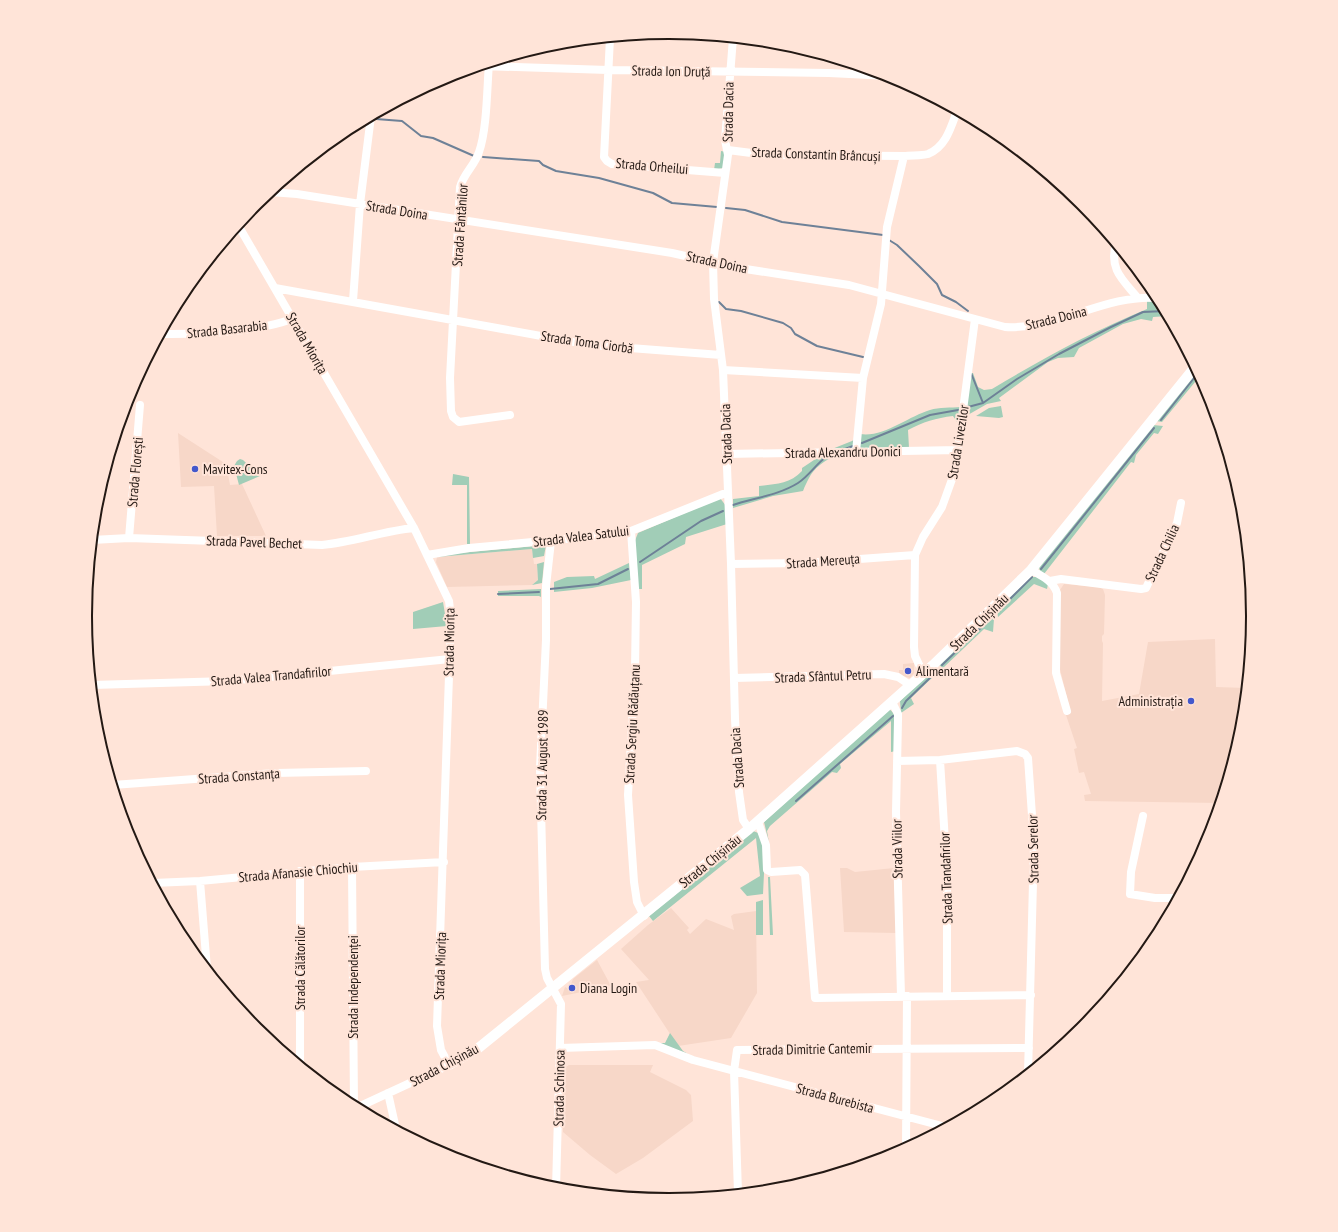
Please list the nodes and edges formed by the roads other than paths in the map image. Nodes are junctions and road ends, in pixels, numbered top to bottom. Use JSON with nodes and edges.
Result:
{"nodes":[{"id":1,"x":610,"y":42,"type":"edge"},
{"id":2,"x":732,"y":43,"type":"edge"},
{"id":3,"x":499,"y":66,"type":"edge"},
{"id":4,"x":486,"y":69,"type":"edge"},
{"id":5,"x":608,"y":70,"type":"junction"},
{"id":6,"x":857,"y":71,"type":"edge"},
{"id":7,"x":729,"y":72,"type":"junction"},
{"id":8,"x":956,"y":115,"type":"edge"},
{"id":9,"x":370,"y":123,"type":"edge"},
{"id":10,"x":728,"y":150,"type":"junction"},
{"id":11,"x":904,"y":156,"type":"junction"},
{"id":12,"x":725,"y":173,"type":"junction"},
{"id":13,"x":278,"y":193,"type":"edge"},
{"id":14,"x":360,"y":204,"type":"junction"},
{"id":15,"x":458,"y":219,"type":"junction"},
{"id":16,"x":240,"y":230,"type":"edge"},
{"id":17,"x":1115,"y":250,"type":"edge"},
{"id":18,"x":714,"y":262,"type":"junction"},
{"id":19,"x":274,"y":288,"type":"junction"},
{"id":20,"x":882,"y":292,"type":"junction"},
{"id":21,"x":1137,"y":297,"type":"junction"},
{"id":22,"x":1151,"y":298,"type":"edge"},
{"id":23,"x":353,"y":301,"type":"junction"},
{"id":24,"x":292,"y":319,"type":"junction"},
{"id":25,"x":975,"y":319,"type":"junction"},
{"id":26,"x":454,"y":320,"type":"junction"},
{"id":27,"x":166,"y":334,"type":"edge"},
{"id":28,"x":721,"y":355,"type":"junction"},
{"id":29,"x":723,"y":370,"type":"junction"},
{"id":30,"x":1191,"y":372,"type":"edge"},
{"id":31,"x":862,"y":378,"type":"junction"},
{"id":32,"x":140,"y":405,"type":"dead end"},
{"id":33,"x":510,"y":415,"type":"dead end"},
{"id":34,"x":959,"y":450,"type":"junction"},
{"id":35,"x":856,"y":452,"type":"junction"},
{"id":36,"x":727,"y":454,"type":"junction"},
{"id":37,"x":728,"y":492,"type":"junction"},
{"id":38,"x":1181,"y":503,"type":"dead end"},
{"id":39,"x":414,"y":528,"type":"junction"},
{"id":40,"x":631,"y":532,"type":"junction"},
{"id":41,"x":129,"y":538,"type":"junction"},
{"id":42,"x":97,"y":540,"type":"edge"},
{"id":43,"x":551,"y":541,"type":"junction"},
{"id":44,"x":427,"y":555,"type":"junction"},
{"id":45,"x":915,"y":555,"type":"junction"},
{"id":46,"x":731,"y":564,"type":"junction"},
{"id":47,"x":1031,"y":570,"type":"junction"},
{"id":48,"x":1050,"y":581,"type":"junction"},
{"id":49,"x":450,"y":659,"type":"junction"},
{"id":50,"x":924,"y":673,"type":"junction"},
{"id":51,"x":734,"y":678,"type":"junction"},
{"id":52,"x":96,"y":685,"type":"edge"},
{"id":53,"x":910,"y":686,"type":"junction"},
{"id":54,"x":892,"y":702,"type":"junction"},
{"id":55,"x":1067,"y":711,"type":"dead end"},
{"id":56,"x":940,"y":760,"type":"junction"},
{"id":57,"x":898,"y":761,"type":"junction"},
{"id":58,"x":366,"y":770,"type":"dead end"},
{"id":59,"x":118,"y":785,"type":"edge"},
{"id":60,"x":1143,"y":816,"type":"dead end"},
{"id":61,"x":758,"y":822,"type":"junction"},
{"id":62,"x":749,"y":829,"type":"junction"},
{"id":63,"x":444,"y":862,"type":"junction"},
{"id":64,"x":352,"y":867,"type":"junction"},
{"id":65,"x":300,"y":871,"type":"junction"},
{"id":66,"x":200,"y":881,"type":"junction"},
{"id":67,"x":158,"y":883,"type":"edge"},
{"id":68,"x":1172,"y":898,"type":"edge"},
{"id":69,"x":644,"y":916,"type":"junction"},
{"id":70,"x":206,"y":961,"type":"edge"},
{"id":71,"x":553,"y":988,"type":"junction"},
{"id":72,"x":1031,"y":995,"type":"junction"},
{"id":73,"x":904,"y":996,"type":"junction"},
{"id":74,"x":947,"y":996,"type":"junction"},
{"id":75,"x":560,"y":1048,"type":"junction"},
{"id":76,"x":907,"y":1048,"type":"junction"},
{"id":77,"x":1029,"y":1048,"type":"junction"},
{"id":78,"x":300,"y":1059,"type":"edge"},
{"id":79,"x":449,"y":1065,"type":"junction"},
{"id":80,"x":1028,"y":1067,"type":"edge"},
{"id":81,"x":734,"y":1071,"type":"junction"},
{"id":82,"x":388,"y":1093,"type":"junction"},
{"id":83,"x":355,"y":1100,"type":"edge"},
{"id":84,"x":361,"y":1104,"type":"edge"},
{"id":85,"x":906,"y":1117,"type":"junction"},
{"id":86,"x":395,"y":1123,"type":"edge"},
{"id":87,"x":939,"y":1125,"type":"edge"},
{"id":88,"x":906,"y":1141,"type":"edge"},
{"id":89,"x":556,"y":1182,"type":"edge"},
{"id":90,"x":738,"y":1189,"type":"edge"}],
"edges":[{"from":1,"to":5,"type":"street","name":"Strada Orheilui"},
{"from":2,"to":7,"type":"street","name":"Strada Dacia"},
{"from":3,"to":5,"type":"street","name":"Strada Ion Druță"},
{"from":4,"to":15,"type":"street","name":"Strada Fântânilor"},
{"from":5,"to":7,"type":"street","name":"Strada Ion Druță"},
{"from":5,"to":12,"type":"street","name":"Strada Orheilui"},
{"from":6,"to":7,"type":"street","name":"Strada Ion Druță"},
{"from":7,"to":10,"type":"street","name":"Strada Dacia"},
{"from":8,"to":11,"type":"street","name":"Strada Constantin Brâncuși"},
{"from":9,"to":14,"type":"street"},
{"from":10,"to":11,"type":"street","name":"Strada Constantin Brâncuși"},
{"from":10,"to":12,"type":"street","name":"Strada Dacia"},
{"from":11,"to":20,"type":"street"},
{"from":12,"to":18,"type":"street","name":"Strada Dacia"},
{"from":13,"to":14,"type":"street","name":"Strada Doina"},
{"from":14,"to":15,"type":"street","name":"Strada Doina"},
{"from":14,"to":23,"type":"street"},
{"from":15,"to":18,"type":"street","name":"Strada Doina"},
{"from":15,"to":26,"type":"street","name":"Strada Fântânilor"},
{"from":16,"to":19,"type":"street","name":"Strada Miorița"},
{"from":17,"to":21,"type":"street"},
{"from":18,"to":20,"type":"street","name":"Strada Doina"},
{"from":18,"to":28,"type":"street","name":"Strada Dacia"},
{"from":19,"to":23,"type":"street","name":"Strada Toma Ciorbă"},
{"from":19,"to":24,"type":"street","name":"Strada Miorița"},
{"from":20,"to":25,"type":"street","name":"Strada Doina"},
{"from":20,"to":31,"type":"street"},
{"from":21,"to":22,"type":"street","name":"Strada Doina"},
{"from":21,"to":25,"type":"street","name":"Strada Doina"},
{"from":23,"to":26,"type":"street","name":"Strada Toma Ciorbă"},
{"from":24,"to":27,"type":"street","name":"Strada Basarabia"},
{"from":24,"to":39,"type":"street","name":"Strada Miorița"},
{"from":25,"to":34,"type":"street","name":"Strada Livezilor"},
{"from":26,"to":28,"type":"street","name":"Strada Toma Ciorbă"},
{"from":26,"to":33,"type":"street"},
{"from":28,"to":29,"type":"street","name":"Strada Dacia"},
{"from":29,"to":31,"type":"street"},
{"from":29,"to":36,"type":"street","name":"Strada Dacia"},
{"from":30,"to":47,"type":"street","name":"Strada Chișinău"},
{"from":31,"to":35,"type":"street"},
{"from":32,"to":41,"type":"street","name":"Strada Florești"},
{"from":34,"to":35,"type":"street","name":"Strada Alexandru Donici"},
{"from":34,"to":45,"type":"street","name":"Strada Livezilor"},
{"from":35,"to":36,"type":"street","name":"Strada Alexandru Donici"},
{"from":36,"to":37,"type":"street","name":"Strada Dacia"},
{"from":37,"to":40,"type":"street","name":"Strada Valea Satului"},
{"from":37,"to":46,"type":"street","name":"Strada Dacia"},
{"from":38,"to":48,"type":"street","name":"Strada Chilia"},
{"from":39,"to":41,"type":"street","name":"Strada Pavel Bechet"},
{"from":39,"to":44,"type":"street","name":"Strada Miorița"},
{"from":40,"to":43,"type":"street","name":"Strada Valea Satului"},
{"from":40,"to":69,"type":"street","name":"Strada Sergiu Rădăuțanu"},
{"from":41,"to":42,"type":"street","name":"Strada Pavel Bechet"},
{"from":43,"to":44,"type":"street","name":"Strada Valea Satului"},
{"from":43,"to":71,"type":"street","name":"Strada 31 August 1989"},
{"from":44,"to":49,"type":"street","name":"Strada Miorița"},
{"from":45,"to":46,"type":"street","name":"Strada Mereuța"},
{"from":45,"to":50,"type":"street","name":"Strada Livezilor"},
{"from":46,"to":51,"type":"street","name":"Strada Dacia"},
{"from":47,"to":48,"type":"street"},
{"from":47,"to":50,"type":"street","name":"Strada Chișinău"},
{"from":48,"to":55,"type":"street"},
{"from":49,"to":52,"type":"street","name":"Strada Valea Trandafirilor"},
{"from":49,"to":63,"type":"street","name":"Strada Miorița"},
{"from":50,"to":53,"type":"street","name":"Strada Chișinău"},
{"from":51,"to":53,"type":"street","name":"Strada Sfântul Petru"},
{"from":51,"to":62,"type":"street","name":"Strada Dacia"},
{"from":53,"to":54,"type":"street","name":"Strada Chișinău"},
{"from":54,"to":57,"type":"street","name":"Strada Viilor"},
{"from":54,"to":61,"type":"street","name":"Strada Chișinău"},
{"from":56,"to":57,"type":"street","name":"Strada Serelor"},
{"from":56,"to":72,"type":"street","name":"Strada Serelor"},
{"from":56,"to":74,"type":"street","name":"Strada Trandafirilor"},
{"from":57,"to":73,"type":"street","name":"Strada Viilor"},
{"from":58,"to":59,"type":"street","name":"Strada Constanța"},
{"from":60,"to":68,"type":"street"},
{"from":61,"to":62,"type":"street","name":"Strada Chișinău"},
{"from":61,"to":73,"type":"street"},
{"from":62,"to":69,"type":"street","name":"Strada Chișinău"},
{"from":63,"to":64,"type":"street","name":"Strada Afanasie Chiochiu"},
{"from":63,"to":79,"type":"street","name":"Strada Miorița"},
{"from":64,"to":65,"type":"street","name":"Strada Afanasie Chiochiu"},
{"from":64,"to":83,"type":"street","name":"Strada Independenței"},
{"from":65,"to":66,"type":"street","name":"Strada Afanasie Chiochiu"},
{"from":65,"to":78,"type":"street","name":"Strada Călătorilor"},
{"from":66,"to":67,"type":"street","name":"Strada Afanasie Chiochiu"},
{"from":66,"to":70,"type":"street"},
{"from":69,"to":71,"type":"street","name":"Strada Chișinău"},
{"from":71,"to":75,"type":"street","name":"Strada Schinosa"},
{"from":71,"to":79,"type":"street","name":"Strada Chișinău"},
{"from":72,"to":74,"type":"street"},
{"from":72,"to":77,"type":"street","name":"Strada Serelor"},
{"from":73,"to":74,"type":"street"},
{"from":73,"to":76,"type":"street"},
{"from":75,"to":81,"type":"street","name":"Strada Burebista"},
{"from":75,"to":89,"type":"street","name":"Strada Schinosa"},
{"from":76,"to":77,"type":"street","name":"Strada Dimitrie Cantemir"},
{"from":76,"to":81,"type":"street","name":"Strada Dimitrie Cantemir"},
{"from":76,"to":85,"type":"street"},
{"from":77,"to":80,"type":"street","name":"Strada Serelor"},
{"from":79,"to":82,"type":"street","name":"Strada Chișinău"},
{"from":81,"to":85,"type":"street","name":"Strada Burebista"},
{"from":81,"to":90,"type":"street"},
{"from":82,"to":84,"type":"street","name":"Strada Chișinău"},
{"from":82,"to":86,"type":"street"},
{"from":85,"to":87,"type":"street"},
{"from":85,"to":88,"type":"street"}]}
